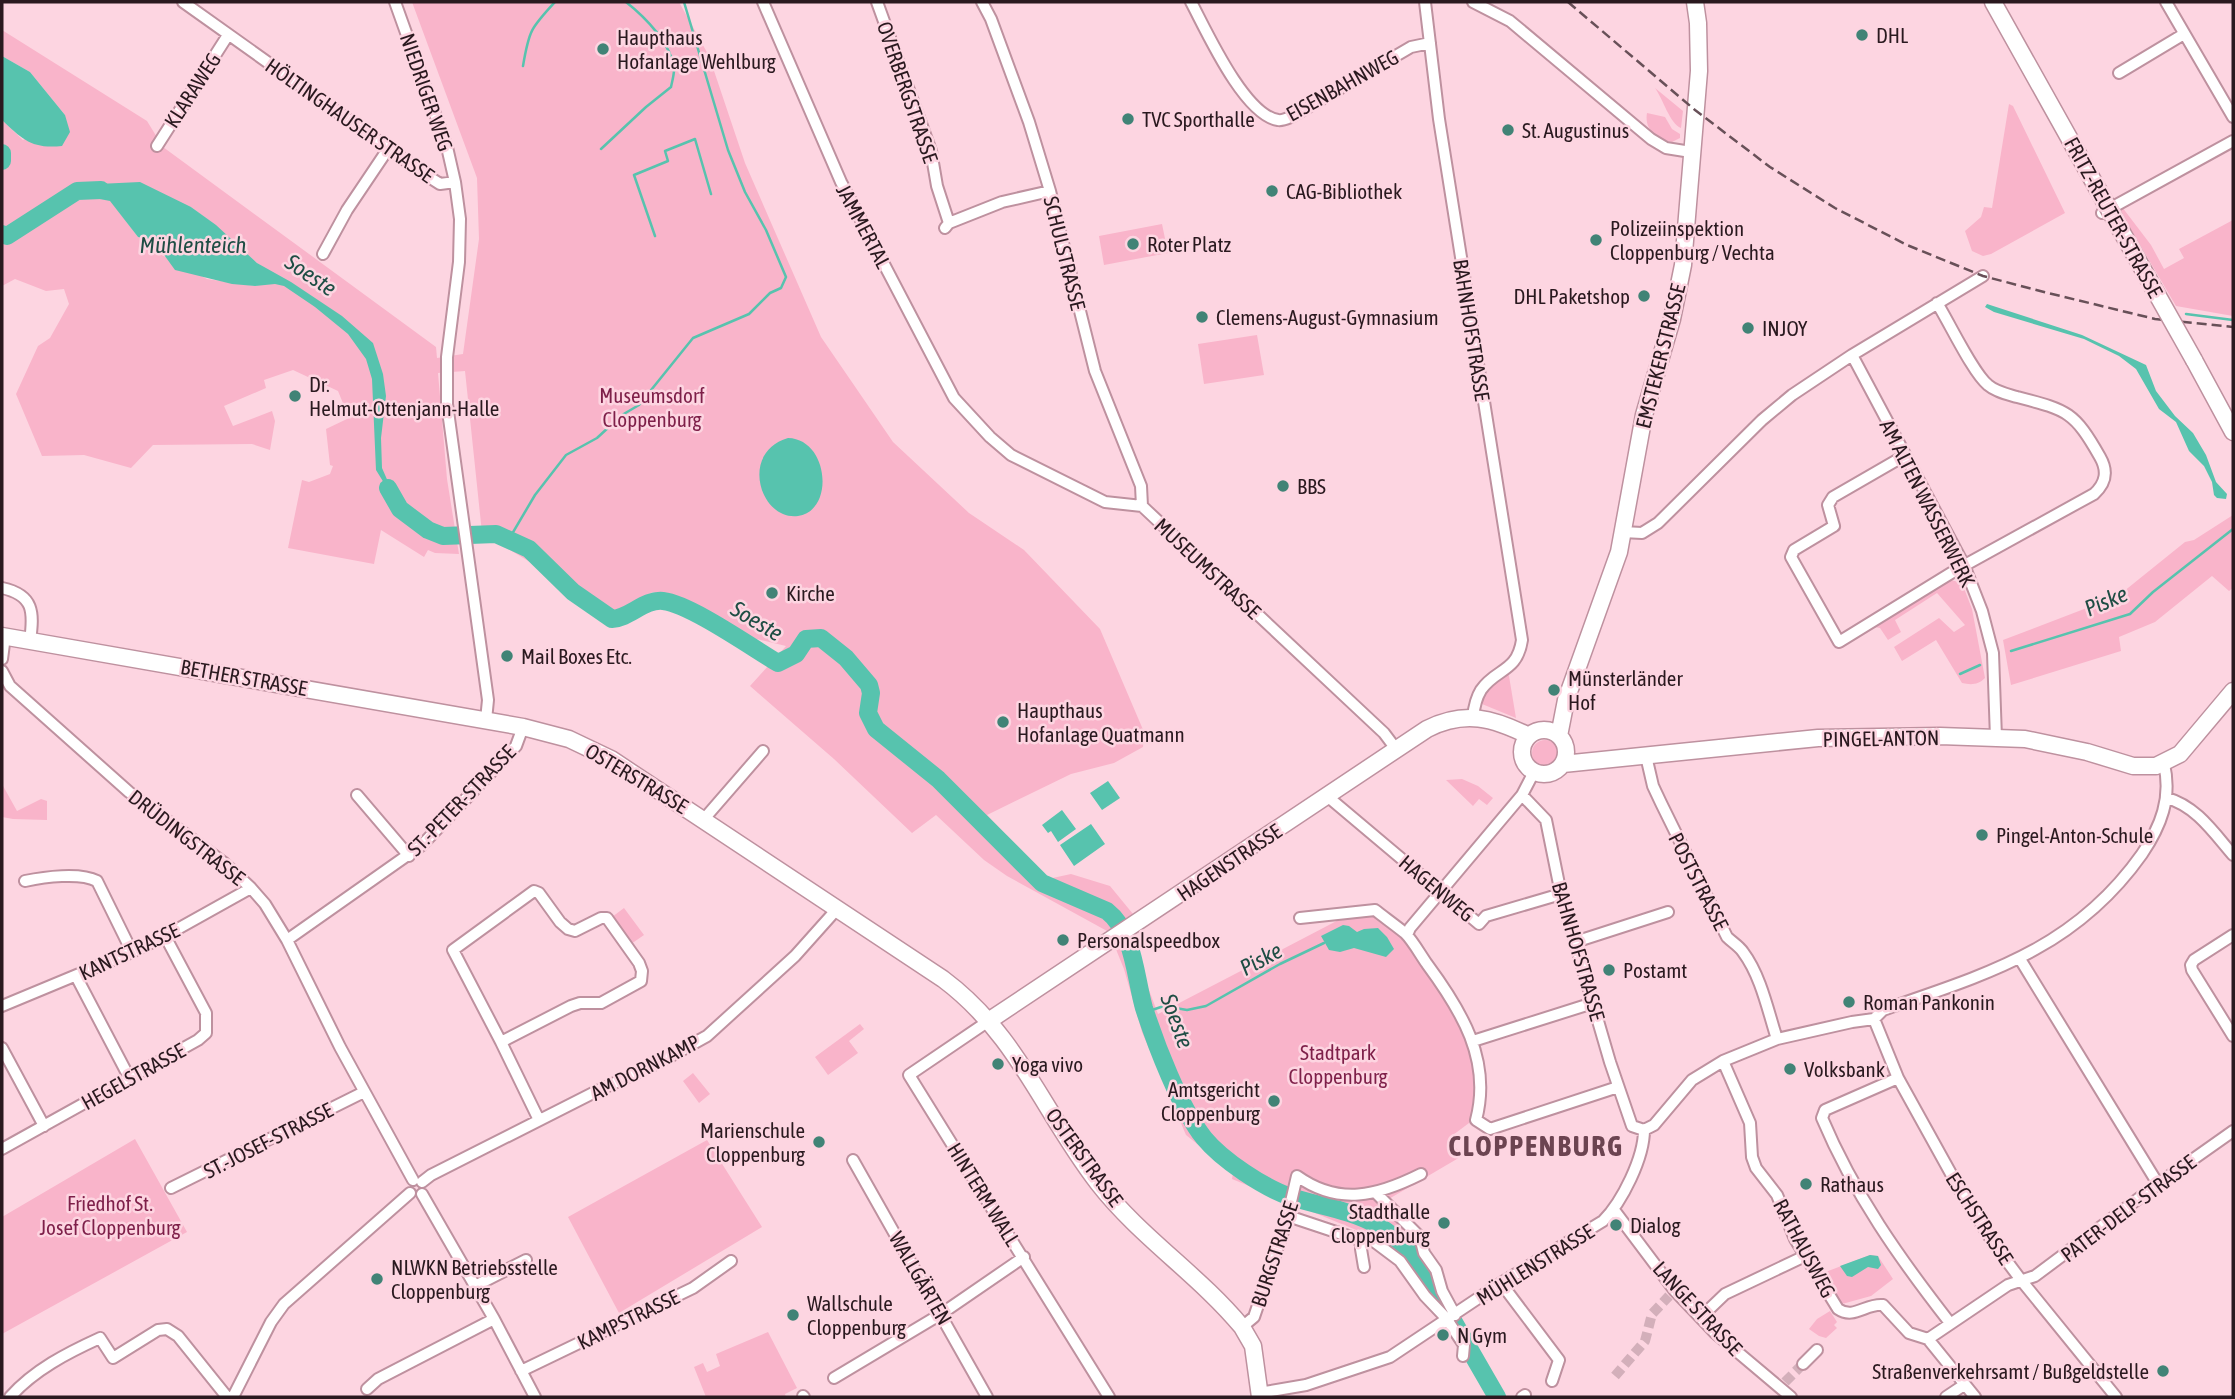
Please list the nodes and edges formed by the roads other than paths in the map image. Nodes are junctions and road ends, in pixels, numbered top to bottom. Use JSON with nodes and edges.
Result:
{"nodes":[{"id":1,"x":183,"y":2,"type":"edge"},
{"id":2,"x":395,"y":2,"type":"edge"},
{"id":3,"x":763,"y":2,"type":"edge"},
{"id":4,"x":877,"y":2,"type":"edge"},
{"id":5,"x":982,"y":2,"type":"edge"},
{"id":6,"x":1191,"y":2,"type":"edge"},
{"id":7,"x":1425,"y":2,"type":"edge"},
{"id":8,"x":1473,"y":2,"type":"edge"},
{"id":9,"x":1695,"y":2,"type":"edge"},
{"id":10,"x":1993,"y":2,"type":"edge"},
{"id":11,"x":2166,"y":2,"type":"edge"},
{"id":12,"x":2184,"y":34,"type":"junction"},
{"id":13,"x":228,"y":35,"type":"junction"},
{"id":14,"x":1430,"y":43,"type":"junction"},
{"id":15,"x":2119,"y":74,"type":"dead end"},
{"id":16,"x":2233,"y":117,"type":"edge"},
{"id":17,"x":2233,"y":141,"type":"edge"},
{"id":18,"x":157,"y":146,"type":"dead end"},
{"id":19,"x":388,"y":149,"type":"junction"},
{"id":20,"x":1691,"y":152,"type":"junction"},
{"id":21,"x":455,"y":183,"type":"junction"},
{"id":22,"x":1050,"y":191,"type":"junction"},
{"id":23,"x":2102,"y":213,"type":"dead end"},
{"id":24,"x":323,"y":254,"type":"dead end"},
{"id":25,"x":1983,"y":276,"type":"dead end"},
{"id":26,"x":1937,"y":303,"type":"junction"},
{"id":27,"x":1852,"y":355,"type":"junction"},
{"id":28,"x":2233,"y":432,"type":"edge"},
{"id":29,"x":990,"y":437,"type":"joint"},
{"id":30,"x":1904,"y":456,"type":"junction"},
{"id":31,"x":1142,"y":506,"type":"junction"},
{"id":32,"x":1623,"y":532,"type":"junction"},
{"id":33,"x":1964,"y":565,"type":"junction"},
{"id":34,"x":2,"y":588,"type":"edge"},
{"id":35,"x":3,"y":636,"type":"edge"},
{"id":36,"x":30,"y":641,"type":"junction"},
{"id":37,"x":2,"y":659,"type":"edge"},
{"id":38,"x":2,"y":671,"type":"edge"},
{"id":39,"x":2233,"y":691,"type":"edge"},
{"id":40,"x":1480,"y":719,"type":"junction"},
{"id":41,"x":486,"y":720,"type":"junction"},
{"id":42,"x":523,"y":727,"type":"junction"},
{"id":43,"x":1552,"y":733,"type":"junction"},
{"id":44,"x":1996,"y":738,"type":"junction"},
{"id":45,"x":1526,"y":741,"type":"junction"},
{"id":46,"x":1396,"y":749,"type":"junction"},
{"id":47,"x":762,"y":751,"type":"dead end"},
{"id":48,"x":1646,"y":755,"type":"junction"},
{"id":49,"x":1565,"y":758,"type":"junction"},
{"id":50,"x":2164,"y":764,"type":"junction"},
{"id":51,"x":1534,"y":772,"type":"junction"},
{"id":52,"x":357,"y":795,"type":"dead end"},
{"id":53,"x":1522,"y":795,"type":"junction"},
{"id":54,"x":1327,"y":796,"type":"junction"},
{"id":55,"x":2167,"y":798,"type":"junction"},
{"id":56,"x":704,"y":819,"type":"junction"},
{"id":57,"x":2233,"y":855,"type":"edge"},
{"id":58,"x":409,"y":856,"type":"junction"},
{"id":59,"x":25,"y":881,"type":"dead end"},
{"id":60,"x":251,"y":888,"type":"junction"},
{"id":61,"x":1440,"y":891,"type":"junction"},
{"id":62,"x":1561,"y":894,"type":"junction"},
{"id":63,"x":837,"y":909,"type":"junction"},
{"id":64,"x":1668,"y":912,"type":"dead end"},
{"id":65,"x":1300,"y":918,"type":"dead end"},
{"id":66,"x":2233,"y":934,"type":"edge"},
{"id":67,"x":1407,"y":935,"type":"junction"},
{"id":68,"x":165,"y":936,"type":"junction"},
{"id":69,"x":287,"y":940,"type":"junction"},
{"id":70,"x":1575,"y":942,"type":"junction"},
{"id":71,"x":132,"y":953,"type":"junction"},
{"id":72,"x":2020,"y":959,"type":"junction"},
{"id":73,"x":76,"y":976,"type":"junction"},
{"id":74,"x":1592,"y":1003,"type":"junction"},
{"id":75,"x":2,"y":1006,"type":"edge"},
{"id":76,"x":1874,"y":1019,"type":"junction"},
{"id":77,"x":990,"y":1020,"type":"junction"},
{"id":78,"x":2233,"y":1036,"type":"edge"},
{"id":79,"x":1777,"y":1040,"type":"junction"},
{"id":80,"x":1473,"y":1041,"type":"junction"},
{"id":81,"x":501,"y":1042,"type":"junction"},
{"id":82,"x":2,"y":1048,"type":"edge"},
{"id":83,"x":1723,"y":1061,"type":"junction"},
{"id":84,"x":1898,"y":1078,"type":"junction"},
{"id":85,"x":130,"y":1079,"type":"junction"},
{"id":86,"x":1618,"y":1087,"type":"junction"},
{"id":87,"x":364,"y":1092,"type":"junction"},
{"id":88,"x":539,"y":1120,"type":"junction"},
{"id":89,"x":44,"y":1126,"type":"junction"},
{"id":90,"x":1644,"y":1130,"type":"junction"},
{"id":91,"x":2233,"y":1131,"type":"edge"},
{"id":92,"x":2,"y":1149,"type":"edge"},
{"id":93,"x":853,"y":1160,"type":"dead end"},
{"id":94,"x":1421,"y":1174,"type":"dead end"},
{"id":95,"x":417,"y":1181,"type":"junction"},
{"id":96,"x":2158,"y":1184,"type":"junction"},
{"id":97,"x":171,"y":1188,"type":"dead end"},
{"id":98,"x":1375,"y":1192,"type":"junction"},
{"id":99,"x":416,"y":1194,"type":"junction"},
{"id":100,"x":1614,"y":1210,"type":"junction"},
{"id":101,"x":1289,"y":1212,"type":"junction"},
{"id":102,"x":1363,"y":1241,"type":"junction"},
{"id":103,"x":1805,"y":1256,"type":"junction"},
{"id":104,"x":1024,"y":1257,"type":"junction"},
{"id":105,"x":526,"y":1260,"type":"dead end"},
{"id":106,"x":731,"y":1261,"type":"dead end"},
{"id":107,"x":1364,"y":1267,"type":"dead end"},
{"id":108,"x":1434,"y":1270,"type":"junction"},
{"id":109,"x":1412,"y":1274,"type":"junction"},
{"id":110,"x":2021,"y":1280,"type":"junction"},
{"id":111,"x":1501,"y":1283,"type":"junction"},
{"id":112,"x":475,"y":1286,"type":"junction"},
{"id":113,"x":941,"y":1314,"type":"junction"},
{"id":114,"x":1451,"y":1317,"type":"junction"},
{"id":115,"x":1701,"y":1317,"type":"junction"},
{"id":116,"x":494,"y":1319,"type":"junction"},
{"id":117,"x":1950,"y":1323,"type":"junction"},
{"id":118,"x":1242,"y":1327,"type":"junction"},
{"id":119,"x":1928,"y":1339,"type":"junction"},
{"id":120,"x":1817,"y":1350,"type":"dead end"},
{"id":121,"x":1463,"y":1356,"type":"dead end"},
{"id":122,"x":1803,"y":1364,"type":"tunnel mouth"},
{"id":123,"x":521,"y":1371,"type":"junction"},
{"id":124,"x":834,"y":1378,"type":"dead end"},
{"id":125,"x":1552,"y":1381,"type":"dead end"},
{"id":126,"x":1964,"y":1385,"type":"junction"},
{"id":127,"x":367,"y":1389,"type":"dead end"},
{"id":128,"x":1259,"y":1395,"type":"edge"},
{"id":129,"x":10,"y":1397,"type":"edge"},
{"id":130,"x":228,"y":1397,"type":"edge"},
{"id":131,"x":233,"y":1397,"type":"edge"},
{"id":132,"x":535,"y":1397,"type":"edge"},
{"id":133,"x":987,"y":1397,"type":"edge"},
{"id":134,"x":1109,"y":1397,"type":"edge"},
{"id":135,"x":1791,"y":1397,"type":"edge"},
{"id":136,"x":1946,"y":1397,"type":"edge"},
{"id":137,"x":1975,"y":1397,"type":"edge"},
{"id":138,"x":2116,"y":1397,"type":"edge"}],
"edges":[{"from":1,"to":13,"type":"street","name":"HÖLTINGHAUSER STRASSE"},
{"from":2,"to":21,"type":"street","name":"NIEDRIGER WEG"},
{"from":3,"to":29,"type":"street","name":"JAMMERTAL"},
{"from":4,"to":22,"type":"street","name":"OVERBERGSTRASSE"},
{"from":5,"to":22,"type":"street","name":"SCHULSTRASSE"},
{"from":6,"to":14,"type":"street","name":"EISENBAHNWEG"},
{"from":7,"to":14,"type":"street","name":"BAHNHOFSTRASSE"},
{"from":8,"to":20,"type":"street"},
{"from":9,"to":20,"type":"street","name":"EMSTEKER STRASSE"},
{"from":10,"to":28,"type":"street","name":"FRITZ-REUTER-STRASSE","bridge":true},
{"from":11,"to":12,"type":"street"},
{"from":12,"to":15,"type":"street"},
{"from":12,"to":16,"type":"street"},
{"from":13,"to":18,"type":"street","name":"KLARAWEG"},
{"from":13,"to":19,"type":"street","name":"HÖLTINGHAUSER STRASSE"},
{"from":14,"to":40,"type":"street","name":"BAHNHOFSTRASSE"},
{"from":17,"to":23,"type":"street"},
{"from":19,"to":21,"type":"street","name":"HÖLTINGHAUSER STRASSE"},
{"from":19,"to":24,"type":"street"},
{"from":20,"to":32,"type":"street","name":"EMSTEKER STRASSE"},
{"from":21,"to":41,"type":"street","name":"HÖLTINGHAUSER STRASSE"},
{"from":22,"to":31,"type":"street","name":"SCHULSTRASSE"},
{"from":25,"to":26,"type":"street"},
{"from":26,"to":27,"type":"street"},
{"from":26,"to":33,"type":"street"},
{"from":27,"to":30,"type":"street","name":"AM ALTEN WASSERWERK"},
{"from":27,"to":32,"type":"street"},
{"from":29,"to":31,"type":"street","name":"MUSEUMSTRASSE"},
{"from":30,"to":33,"type":"street","name":"AM ALTEN WASSERWERK"},
{"from":30,"to":33,"type":"street"},
{"from":31,"to":46,"type":"street","name":"MUSEUMSTRASSE"},
{"from":32,"to":43,"type":"street","name":"EMSTEKER STRASSE"},
{"from":33,"to":44,"type":"street","name":"AM ALTEN WASSERWERK"},
{"from":34,"to":36,"type":"street"},
{"from":35,"to":36,"type":"street","name":"BETHER STRASSE"},
{"from":35,"to":37,"type":"street"},
{"from":36,"to":41,"type":"street","name":"BETHER STRASSE"},
{"from":38,"to":60,"type":"street","name":"DRÜDINGSTRASSE"},
{"from":39,"to":50,"type":"street"},
{"from":40,"to":45,"type":"street","name":"HAGENSTRASSE"},
{"from":40,"to":46,"type":"street","name":"HAGENSTRASSE"},
{"from":41,"to":42,"type":"street","name":"OSTERSTRASSE"},
{"from":42,"to":56,"type":"street","name":"OSTERSTRASSE"},
{"from":42,"to":58,"type":"street","name":"ST.-PETER-STRASSE"},
{"from":43,"to":45,"type":"street"},
{"from":43,"to":49,"type":"street"},
{"from":44,"to":48,"type":"street","name":"PINGEL-ANTON"},
{"from":44,"to":50,"type":"street","name":"PINGEL-ANTON"},
{"from":45,"to":51,"type":"street"},
{"from":46,"to":54,"type":"street","name":"HAGENSTRASSE"},
{"from":47,"to":56,"type":"street","name":"OSTERSTRASSE"},
{"from":48,"to":49,"type":"street","name":"PINGEL-ANTON"},
{"from":48,"to":79,"type":"street","name":"POSTSTRASSE"},
{"from":49,"to":51,"type":"street"},
{"from":50,"to":55,"type":"street"},
{"from":51,"to":53,"type":"street"},
{"from":52,"to":58,"type":"street"},
{"from":53,"to":61,"type":"street"},
{"from":53,"to":62,"type":"street","name":"BAHNHOFSTRASSE"},
{"from":54,"to":61,"type":"street","name":"HAGENWEG"},
{"from":54,"to":77,"type":"street","name":"HAGENSTRASSE"},
{"from":55,"to":57,"type":"street"},
{"from":55,"to":72,"type":"street"},
{"from":56,"to":63,"type":"street","name":"OSTERSTRASSE"},
{"from":58,"to":69,"type":"street","name":"ST.-PETER-STRASSE"},
{"from":59,"to":71,"type":"street"},
{"from":60,"to":68,"type":"street","name":"KANTSTRASSE"},
{"from":60,"to":69,"type":"street","name":"DRÜDINGSTRASSE"},
{"from":61,"to":62,"type":"street","name":"HAGENWEG"},
{"from":61,"to":67,"type":"street"},
{"from":62,"to":70,"type":"street","name":"BAHNHOFSTRASSE"},
{"from":63,"to":77,"type":"street","name":"OSTERSTRASSE"},
{"from":63,"to":88,"type":"street","name":"AM DORNKAMP"},
{"from":64,"to":70,"type":"street"},
{"from":65,"to":67,"type":"street"},
{"from":66,"to":78,"type":"street"},
{"from":67,"to":80,"type":"street"},
{"from":68,"to":71,"type":"street","name":"KANTSTRASSE"},
{"from":68,"to":85,"type":"street","name":"HEGELSTRASSE"},
{"from":69,"to":87,"type":"street","name":"DRÜDINGSTRASSE"},
{"from":70,"to":74,"type":"street","name":"BAHNHOFSTRASSE"},
{"from":71,"to":73,"type":"street","name":"KANTSTRASSE"},
{"from":72,"to":76,"type":"street"},
{"from":72,"to":96,"type":"street"},
{"from":73,"to":75,"type":"street","name":"KANTSTRASSE"},
{"from":73,"to":85,"type":"street"},
{"from":74,"to":80,"type":"street"},
{"from":74,"to":86,"type":"street","name":"BAHNHOFSTRASSE"},
{"from":76,"to":79,"type":"street"},
{"from":76,"to":84,"type":"street","name":"ESCHSTRASSE"},
{"from":77,"to":104,"type":"street","name":"HINTERM WALL"},
{"from":77,"to":118,"type":"street","name":"OSTERSTRASSE"},
{"from":79,"to":83,"type":"street"},
{"from":80,"to":86,"type":"street"},
{"from":81,"to":81,"type":"street"},
{"from":81,"to":88,"type":"street"},
{"from":82,"to":89,"type":"street"},
{"from":83,"to":90,"type":"street"},
{"from":83,"to":103,"type":"street","name":"RATHAUSWEG"},
{"from":84,"to":110,"type":"street","name":"ESCHSTRASSE"},
{"from":84,"to":117,"type":"street"},
{"from":85,"to":89,"type":"street","name":"HEGELSTRASSE"},
{"from":86,"to":90,"type":"street","name":"BAHNHOFSTRASSE"},
{"from":87,"to":95,"type":"street","name":"DRÜDINGSTRASSE"},
{"from":87,"to":97,"type":"street","name":"ST.-JOSEF-STRASSE"},
{"from":88,"to":95,"type":"street","name":"AM DORNKAMP"},
{"from":89,"to":92,"type":"street","name":"HEGELSTRASSE"},
{"from":90,"to":100,"type":"street","name":"MÜHLENSTRASSE"},
{"from":91,"to":96,"type":"street","name":"PATER-DELP-STRASSE"},
{"from":93,"to":113,"type":"street","name":"WALLGÄRTEN"},
{"from":94,"to":98,"type":"street"},
{"from":95,"to":99,"type":"street"},
{"from":96,"to":110,"type":"street","name":"PATER-DELP-STRASSE"},
{"from":98,"to":101,"type":"street","name":"BURGSTRASSE"},
{"from":98,"to":108,"type":"street"},
{"from":99,"to":112,"type":"street"},
{"from":99,"to":131,"type":"street"},
{"from":100,"to":111,"type":"street","name":"MÜHLENSTRASSE"},
{"from":100,"to":115,"type":"street","name":"LANGE STRASSE"},
{"from":101,"to":102,"type":"street"},
{"from":101,"to":118,"type":"street","name":"BURGSTRASSE"},
{"from":102,"to":107,"type":"street"},
{"from":102,"to":109,"type":"street"},
{"from":103,"to":115,"type":"street"},
{"from":103,"to":119,"type":"street","name":"RATHAUSWEG"},
{"from":104,"to":113,"type":"street"},
{"from":104,"to":134,"type":"street","name":"HINTERM WALL"},
{"from":105,"to":112,"type":"street"},
{"from":106,"to":123,"type":"street","name":"KAMPSTRASSE"},
{"from":108,"to":109,"type":"street"},
{"from":108,"to":114,"type":"street"},
{"from":109,"to":114,"type":"street"},
{"from":110,"to":117,"type":"street","name":"PATER-DELP-STRASSE"},
{"from":110,"to":138,"type":"street","name":"ESCHSTRASSE"},
{"from":111,"to":114,"type":"street","name":"MÜHLENSTRASSE"},
{"from":111,"to":125,"type":"street"},
{"from":112,"to":116,"type":"street"},
{"from":113,"to":124,"type":"street"},
{"from":113,"to":133,"type":"street","name":"WALLGÄRTEN"},
{"from":114,"to":121,"type":"street"},
{"from":114,"to":128,"type":"street","name":"MÜHLENSTRASSE"},
{"from":115,"to":135,"type":"street","name":"LANGE STRASSE"},
{"from":116,"to":123,"type":"street"},
{"from":116,"to":127,"type":"street"},
{"from":117,"to":119,"type":"street","name":"PATER-DELP-STRASSE"},
{"from":118,"to":128,"type":"street","name":"OSTERSTRASSE"},
{"from":119,"to":126,"type":"street","name":"RATHAUSWEG"},
{"from":120,"to":122,"type":"street"},
{"from":123,"to":132,"type":"street"},
{"from":126,"to":136,"type":"street"},
{"from":126,"to":137,"type":"street","name":"RATHAUSWEG"},
{"from":129,"to":130,"type":"street"}]}
